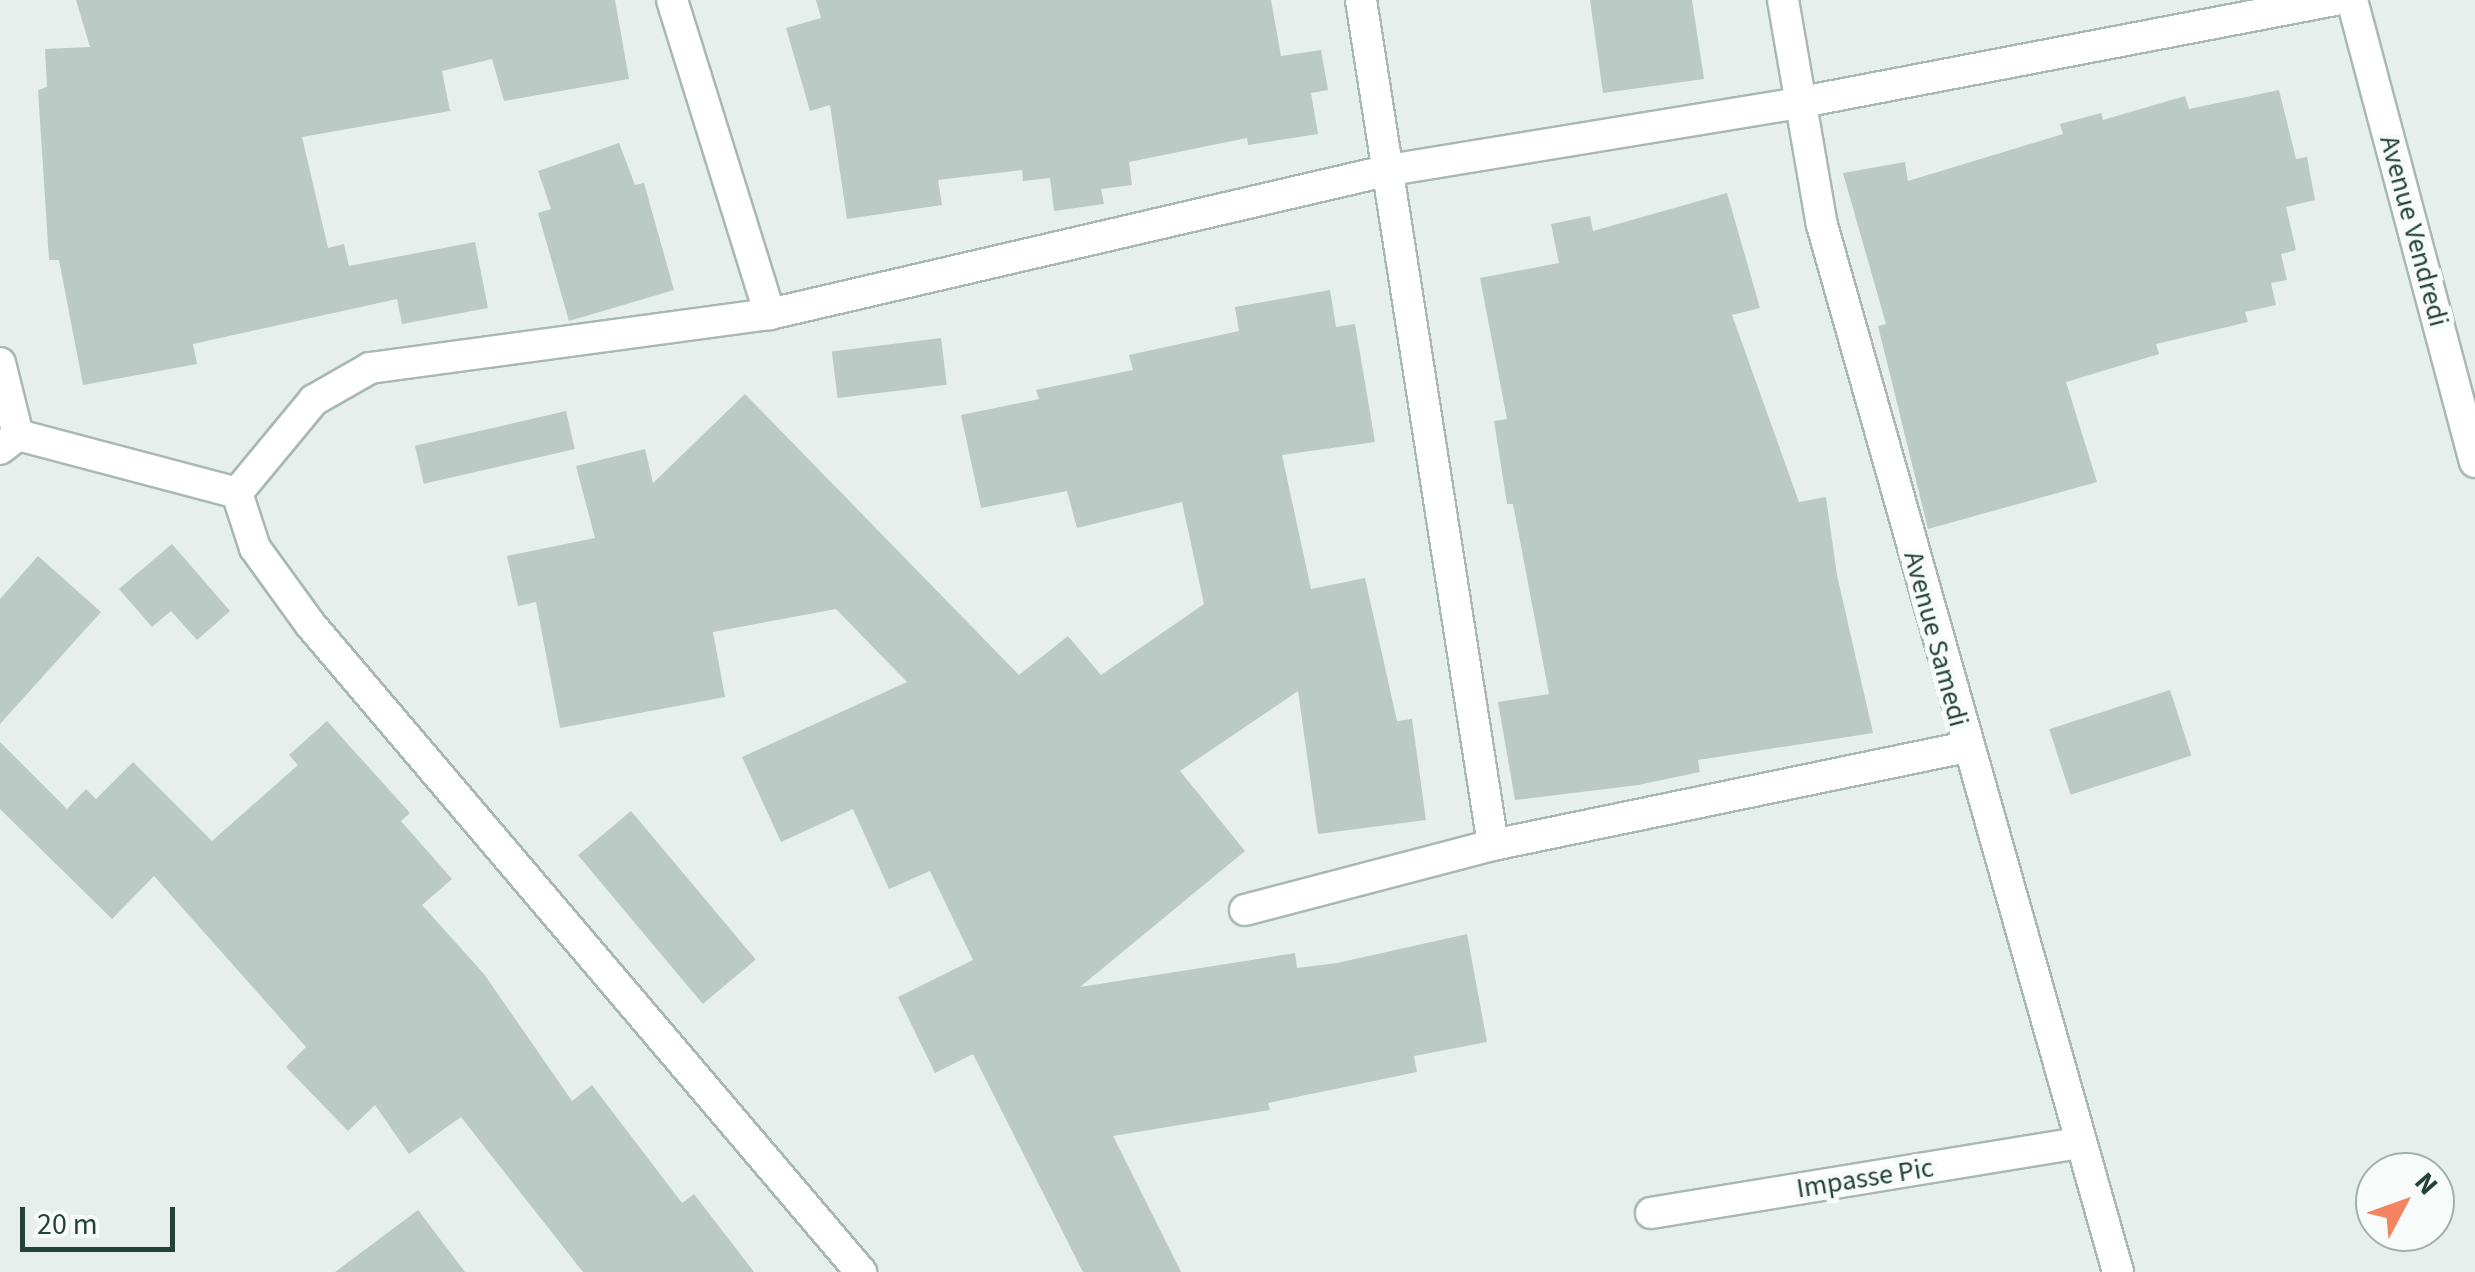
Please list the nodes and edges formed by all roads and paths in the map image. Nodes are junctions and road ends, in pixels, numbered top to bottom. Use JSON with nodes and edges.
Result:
{"nodes":[{"id":1,"x":672,"y":0,"type":"edge"},
{"id":2,"x":1361,"y":0,"type":"edge"},
{"id":3,"x":1783,"y":0,"type":"edge"},
{"id":4,"x":2335,"y":0,"type":"edge"},
{"id":5,"x":2352,"y":0,"type":"edge"},
{"id":6,"x":1797,"y":103,"type":"junction"},
{"id":7,"x":1390,"y":170,"type":"junction"},
{"id":8,"x":770,"y":314,"type":"junction"},
{"id":9,"x":0,"y":362,"type":"edge"},
{"id":10,"x":9,"y":442,"type":"edge"},
{"id":11,"x":2475,"y":462,"type":"edge"},
{"id":12,"x":237,"y":493,"type":"junction"},
{"id":13,"x":1966,"y":747,"type":"junction"},
{"id":14,"x":1494,"y":845,"type":"junction"},
{"id":15,"x":1244,"y":910,"type":"dead end"},
{"id":16,"x":2078,"y":1143,"type":"junction"},
{"id":17,"x":1651,"y":1213,"type":"dead end"},
{"id":18,"x":862,"y":1272,"type":"edge"},
{"id":19,"x":2118,"y":1272,"type":"edge"}],
"edges":[{"from":1,"to":8,"type":"street"},
{"from":2,"to":7,"type":"street"},
{"from":3,"to":6,"type":"street","name":"Avenue Samedi"},
{"from":4,"to":6,"type":"street"},
{"from":5,"to":11,"type":"street","name":"Avenue Vendredi"},
{"from":6,"to":7,"type":"street"},
{"from":6,"to":13,"type":"street","name":"Avenue Samedi"},
{"from":7,"to":8,"type":"street"},
{"from":7,"to":14,"type":"street"},
{"from":8,"to":12,"type":"street"},
{"from":9,"to":10,"type":"street"},
{"from":10,"to":12,"type":"street"},
{"from":12,"to":18,"type":"street"},
{"from":13,"to":14,"type":"street"},
{"from":13,"to":16,"type":"street","name":"Avenue Samedi"},
{"from":14,"to":15,"type":"street"},
{"from":16,"to":17,"type":"street","name":"Impasse Pic"},
{"from":16,"to":19,"type":"street","name":"Avenue Samedi"}]}
